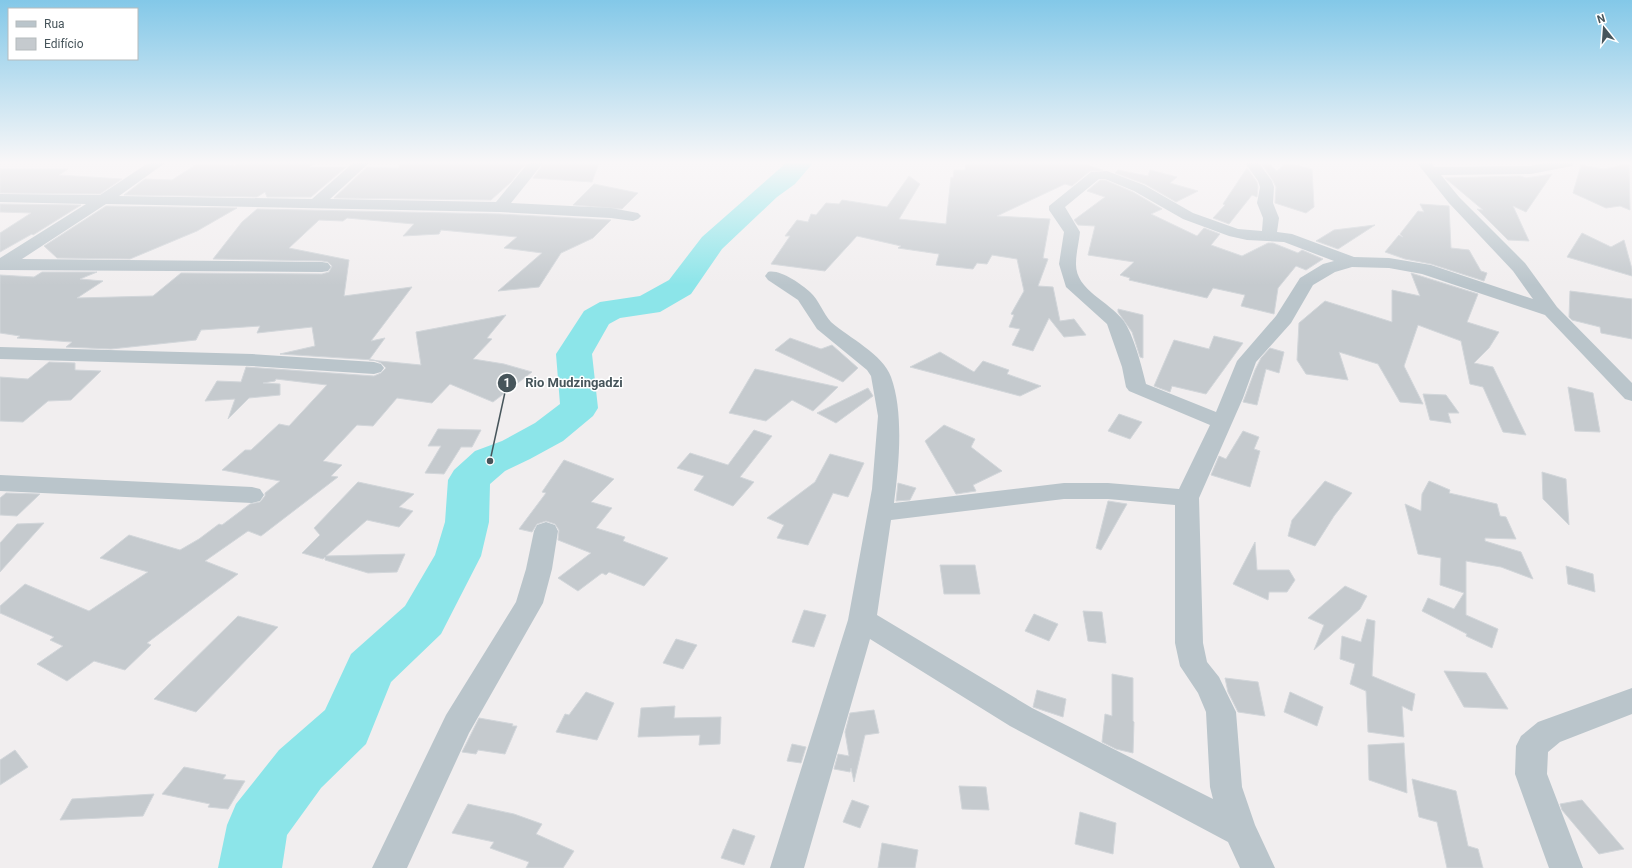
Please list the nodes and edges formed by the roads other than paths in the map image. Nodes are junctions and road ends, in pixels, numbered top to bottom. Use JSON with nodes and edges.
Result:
{"nodes":[{"id":1,"x":97,"y":204,"type":"edge"},
{"id":2,"x":340,"y":204,"type":"edge"},
{"id":3,"x":503,"y":204,"type":"edge"},
{"id":4,"x":1060,"y":204,"type":"edge"},
{"id":5,"x":1166,"y":204,"type":"edge"},
{"id":6,"x":1265,"y":204,"type":"edge"},
{"id":7,"x":1457,"y":204,"type":"edge"},
{"id":8,"x":500,"y":207,"type":"junction"},
{"id":9,"x":633,"y":216,"type":"dead end"},
{"id":10,"x":1269,"y":236,"type":"junction"},
{"id":11,"x":1352,"y":262,"type":"junction"},
{"id":12,"x":1,"y":264,"type":"edge"},
{"id":13,"x":322,"y":267,"type":"dead end"},
{"id":14,"x":774,"y":276,"type":"dead end"},
{"id":15,"x":1551,"y":311,"type":"junction"},
{"id":16,"x":0,"y":354,"type":"edge"},
{"id":17,"x":374,"y":368,"type":"dead end"},
{"id":18,"x":1632,"y":395,"type":"edge"},
{"id":19,"x":1222,"y":422,"type":"junction"},
{"id":20,"x":0,"y":484,"type":"edge"},
{"id":21,"x":252,"y":495,"type":"dead end"},
{"id":22,"x":1187,"y":498,"type":"junction"},
{"id":23,"x":880,"y":513,"type":"junction"},
{"id":24,"x":546,"y":531,"type":"dead end"},
{"id":25,"x":862,"y":620,"type":"junction"},
{"id":26,"x":1632,"y":701,"type":"edge"},
{"id":27,"x":1240,"y":830,"type":"junction"},
{"id":28,"x":389,"y":868,"type":"edge"},
{"id":29,"x":787,"y":868,"type":"edge"},
{"id":30,"x":1258,"y":868,"type":"edge"},
{"id":31,"x":1566,"y":868,"type":"edge"}],
"edges":[{"from":1,"to":12,"type":"street"},
{"from":2,"to":8,"type":"street"},
{"from":3,"to":8,"type":"street"},
{"from":4,"to":19,"type":"street"},
{"from":5,"to":10,"type":"street"},
{"from":6,"to":10,"type":"street"},
{"from":7,"to":15,"type":"street"},
{"from":8,"to":9,"type":"street"},
{"from":10,"to":11,"type":"street"},
{"from":11,"to":15,"type":"street"},
{"from":11,"to":19,"type":"street"},
{"from":12,"to":13,"type":"street"},
{"from":14,"to":23,"type":"street"},
{"from":15,"to":18,"type":"street"},
{"from":16,"to":17,"type":"street"},
{"from":19,"to":22,"type":"street"},
{"from":20,"to":21,"type":"street"},
{"from":22,"to":23,"type":"street"},
{"from":22,"to":27,"type":"street"},
{"from":23,"to":25,"type":"street"},
{"from":24,"to":28,"type":"street"},
{"from":25,"to":27,"type":"street"},
{"from":25,"to":29,"type":"street"},
{"from":26,"to":31,"type":"street"},
{"from":27,"to":30,"type":"street"}]}
